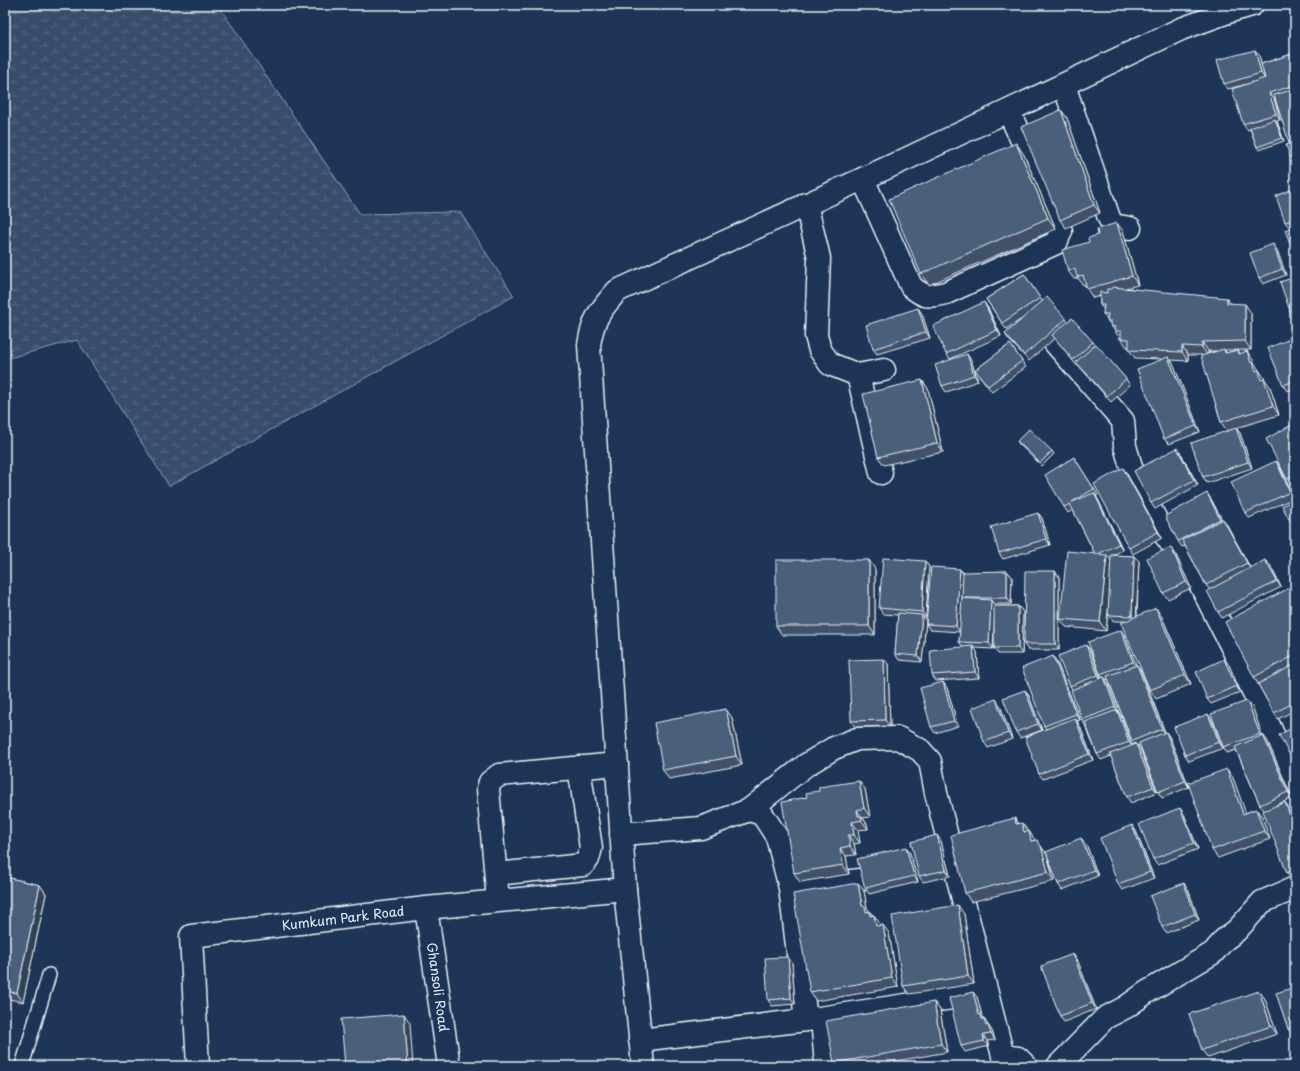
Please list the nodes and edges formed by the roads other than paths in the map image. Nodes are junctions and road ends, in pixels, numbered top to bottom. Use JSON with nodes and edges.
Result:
{"nodes":[{"id":1,"x":1252,"y":5,"type":"edge"},
{"id":2,"x":1064,"y":85,"type":"junction"},
{"id":3,"x":1009,"y":112,"type":"junction"},
{"id":4,"x":863,"y":179,"type":"junction"},
{"id":5,"x":806,"y":204,"type":"junction"},
{"id":6,"x":1130,"y":228,"type":"dead end"},
{"id":7,"x":1055,"y":343,"type":"edge"},
{"id":8,"x":884,"y":370,"type":"dead end"},
{"id":9,"x":858,"y":375,"type":"junction"},
{"id":10,"x":881,"y":474,"type":"edge"},
{"id":11,"x":617,"y":764,"type":"junction"},
{"id":12,"x":579,"y":767,"type":"junction"},
{"id":13,"x":1295,"y":782,"type":"edge"},
{"id":14,"x":748,"y":810,"type":"junction"},
{"id":15,"x":621,"y":834,"type":"junction"},
{"id":16,"x":496,"y":874,"type":"junction"},
{"id":17,"x":860,"y":880,"type":"edge"},
{"id":18,"x":790,"y":888,"type":"junction"},
{"id":19,"x":1295,"y":888,"type":"edge"},
{"id":20,"x":625,"y":889,"type":"junction"},
{"id":21,"x":498,"y":901,"type":"junction"},
{"id":22,"x":426,"y":908,"type":"junction"},
{"id":23,"x":49,"y":975,"type":"dead end"},
{"id":24,"x":987,"y":993,"type":"junction"},
{"id":25,"x":814,"y":1019,"type":"junction"},
{"id":26,"x":640,"y":1040,"type":"junction"},
{"id":27,"x":22,"y":1066,"type":"edge"},
{"id":28,"x":198,"y":1066,"type":"edge"},
{"id":29,"x":449,"y":1066,"type":"edge"},
{"id":30,"x":643,"y":1066,"type":"edge"},
{"id":31,"x":826,"y":1066,"type":"edge"},
{"id":32,"x":1026,"y":1066,"type":"edge"},
{"id":33,"x":1058,"y":1066,"type":"edge"}],
"edges":[{"from":1,"to":2,"type":"street"},
{"from":2,"to":3,"type":"street"},
{"from":2,"to":6,"type":"street"},
{"from":3,"to":4,"type":"street"},
{"from":3,"to":4,"type":"street"},
{"from":4,"to":5,"type":"street"},
{"from":5,"to":9,"type":"street"},
{"from":5,"to":11,"type":"street"},
{"from":7,"to":13,"type":"street"},
{"from":8,"to":9,"type":"street"},
{"from":9,"to":10,"type":"street"},
{"from":11,"to":12,"type":"street"},
{"from":11,"to":15,"type":"street"},
{"from":12,"to":16,"type":"street"},
{"from":12,"to":16,"type":"street"},
{"from":14,"to":15,"type":"street"},
{"from":14,"to":18,"type":"street"},
{"from":14,"to":24,"type":"street"},
{"from":15,"to":20,"type":"street"},
{"from":16,"to":21,"type":"street"},
{"from":17,"to":18,"type":"street"},
{"from":18,"to":25,"type":"street"},
{"from":19,"to":33,"type":"street"},
{"from":20,"to":21,"type":"street","name":"Kumkum Park Road"},
{"from":20,"to":26,"type":"street"},
{"from":21,"to":22,"type":"street","name":"Kumkum Park Road"},
{"from":22,"to":28,"type":"street","name":"Kumkum Park Road"},
{"from":22,"to":29,"type":"street","name":"Ghansoli Road"},
{"from":23,"to":27,"type":"lane"},
{"from":24,"to":25,"type":"street"},
{"from":24,"to":32,"type":"street"},
{"from":25,"to":26,"type":"street"},
{"from":25,"to":31,"type":"street"},
{"from":26,"to":30,"type":"street"}]}
